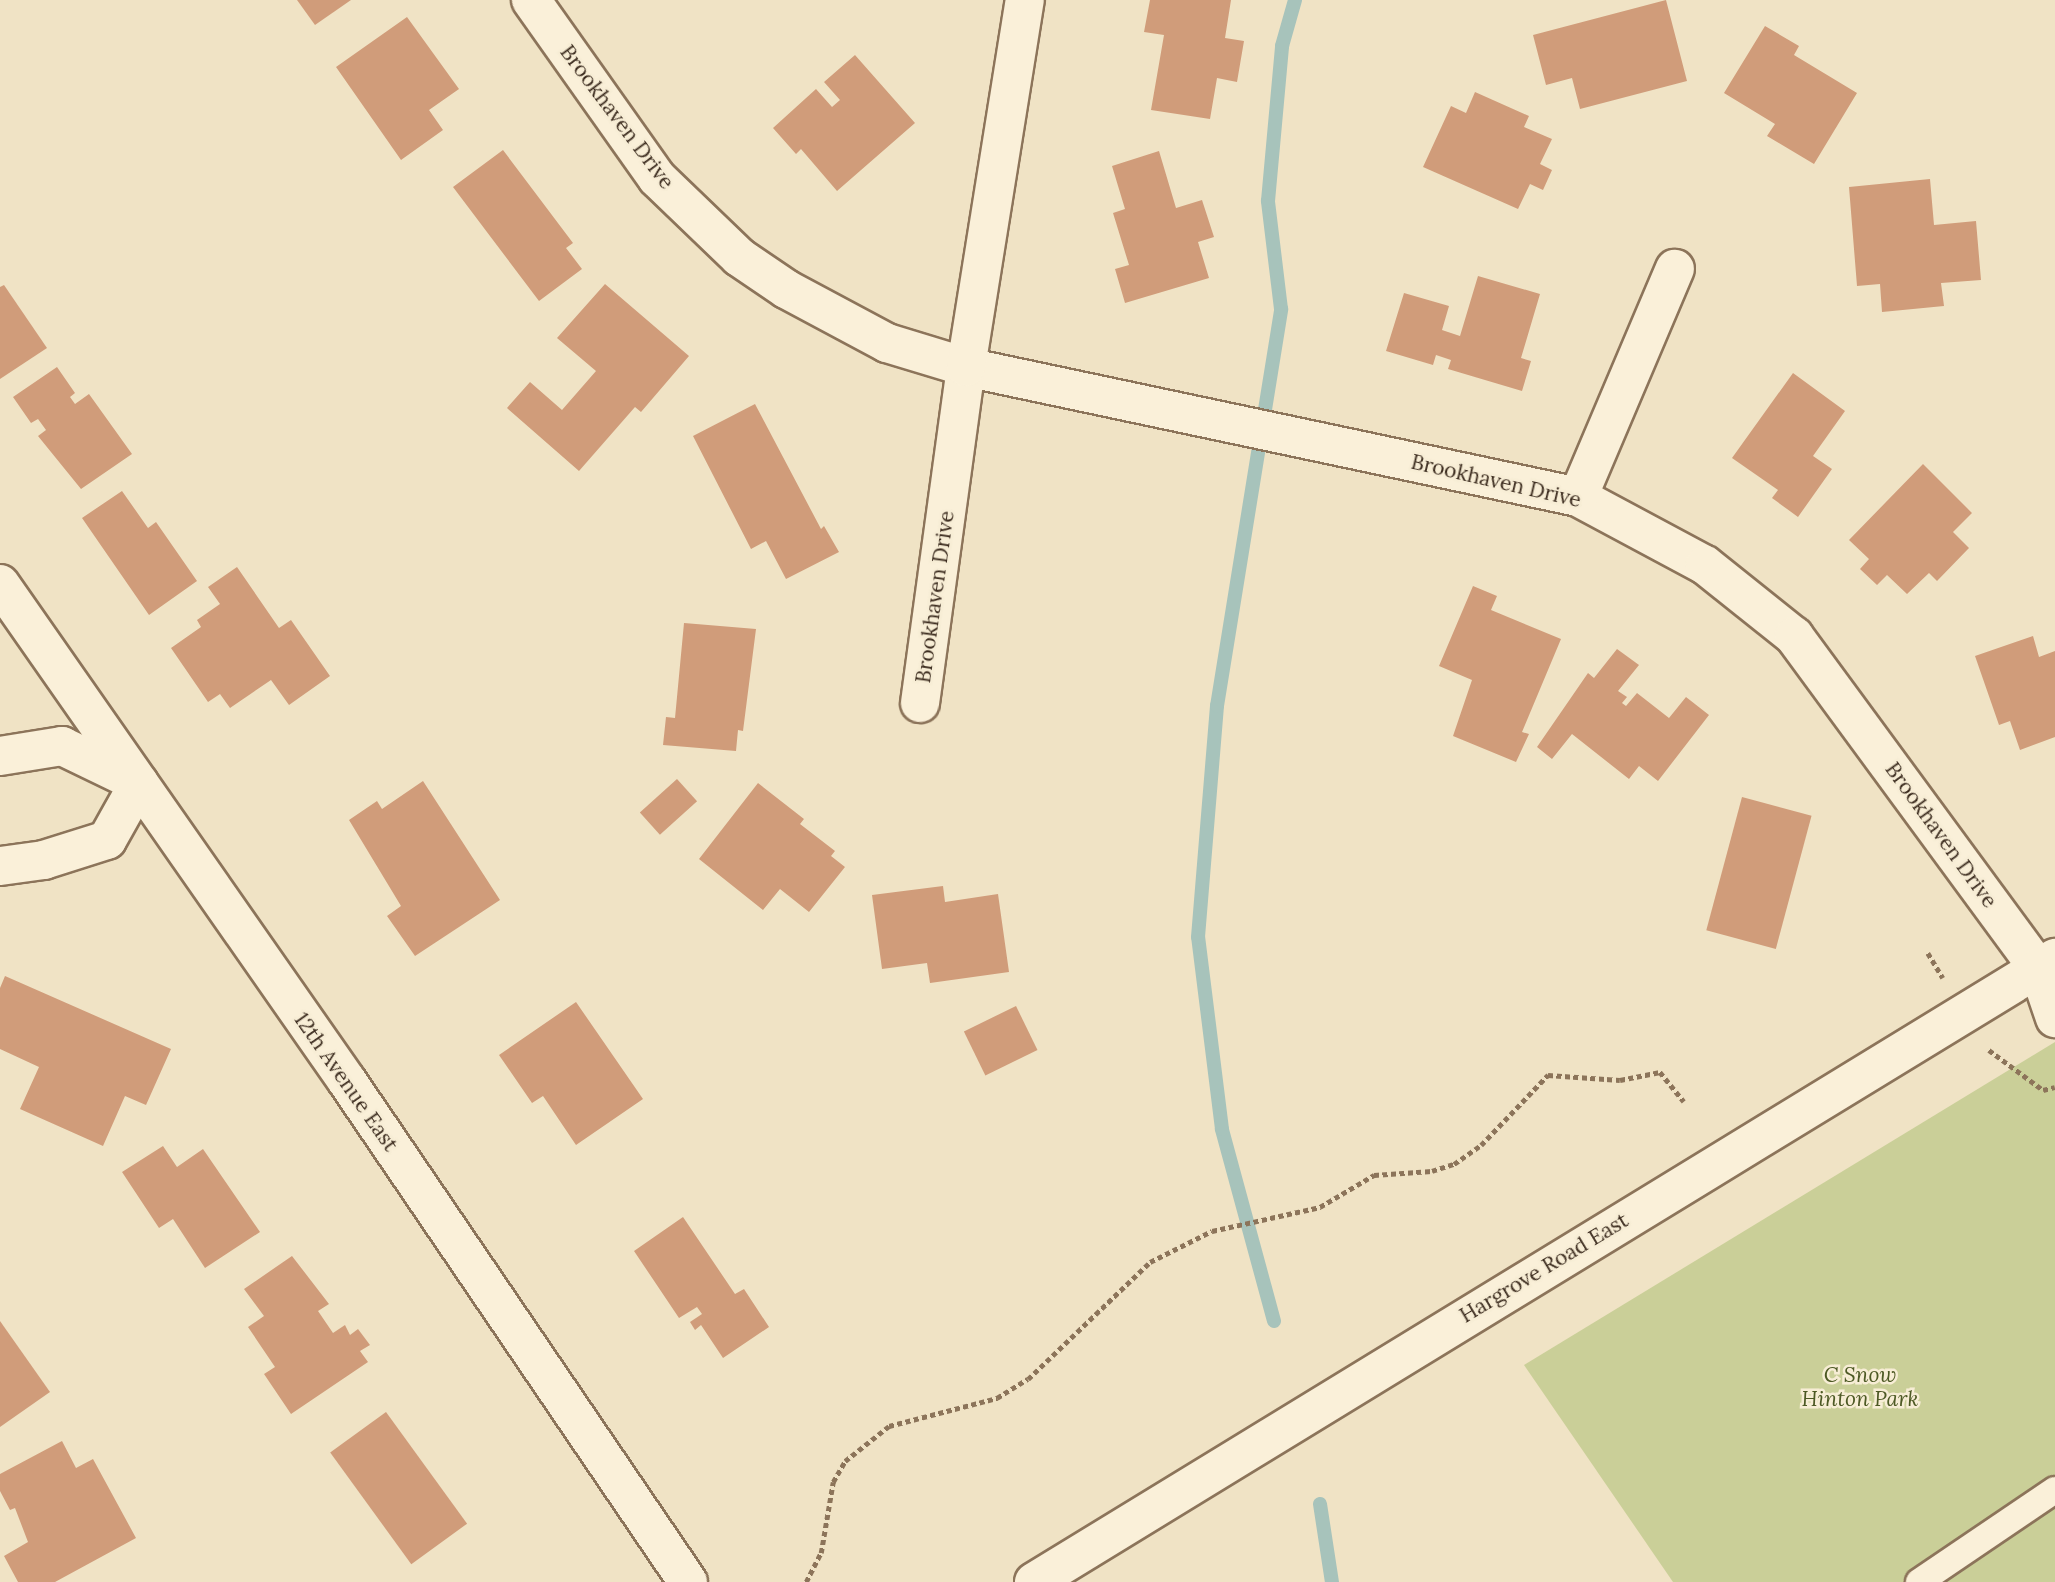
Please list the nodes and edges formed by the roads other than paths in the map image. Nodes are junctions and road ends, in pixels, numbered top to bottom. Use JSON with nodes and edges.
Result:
{"nodes":[{"id":1,"x":531,"y":0,"type":"edge"},
{"id":2,"x":1026,"y":0,"type":"edge"},
{"id":3,"x":1675,"y":269,"type":"dead end"},
{"id":4,"x":965,"y":367,"type":"junction"},
{"id":5,"x":1578,"y":497,"type":"junction"},
{"id":6,"x":0,"y":584,"type":"edge"},
{"id":7,"x":920,"y":703,"type":"dead end"},
{"id":8,"x":0,"y":756,"type":"edge"},
{"id":9,"x":139,"y":783,"type":"junction"},
{"id":10,"x":0,"y":866,"type":"edge"},
{"id":11,"x":2049,"y":969,"type":"edge"},
{"id":12,"x":2055,"y":1017,"type":"edge"},
{"id":13,"x":2055,"y":1490,"type":"edge"},
{"id":14,"x":688,"y":1582,"type":"edge"},
{"id":15,"x":1034,"y":1582,"type":"edge"},
{"id":16,"x":1919,"y":1582,"type":"edge"}],
"edges":[{"from":1,"to":4,"type":"street","name":"Brookhaven Drive"},
{"from":2,"to":4,"type":"street","name":"Brookhaven Drive"},
{"from":3,"to":5,"type":"street"},
{"from":4,"to":5,"type":"street","name":"Brookhaven Drive"},
{"from":4,"to":7,"type":"street","name":"Brookhaven Drive"},
{"from":5,"to":11,"type":"street","name":"Brookhaven Drive"},
{"from":6,"to":9,"type":"street","name":"12th Avenue East"},
{"from":8,"to":9,"type":"street"},
{"from":9,"to":10,"type":"street"},
{"from":9,"to":14,"type":"street","name":"12th Avenue East"},
{"from":11,"to":12,"type":"street","name":"Brookhaven Drive"},
{"from":11,"to":15,"type":"street","name":"Hargrove Road East"},
{"from":13,"to":16,"type":"lane"}]}
